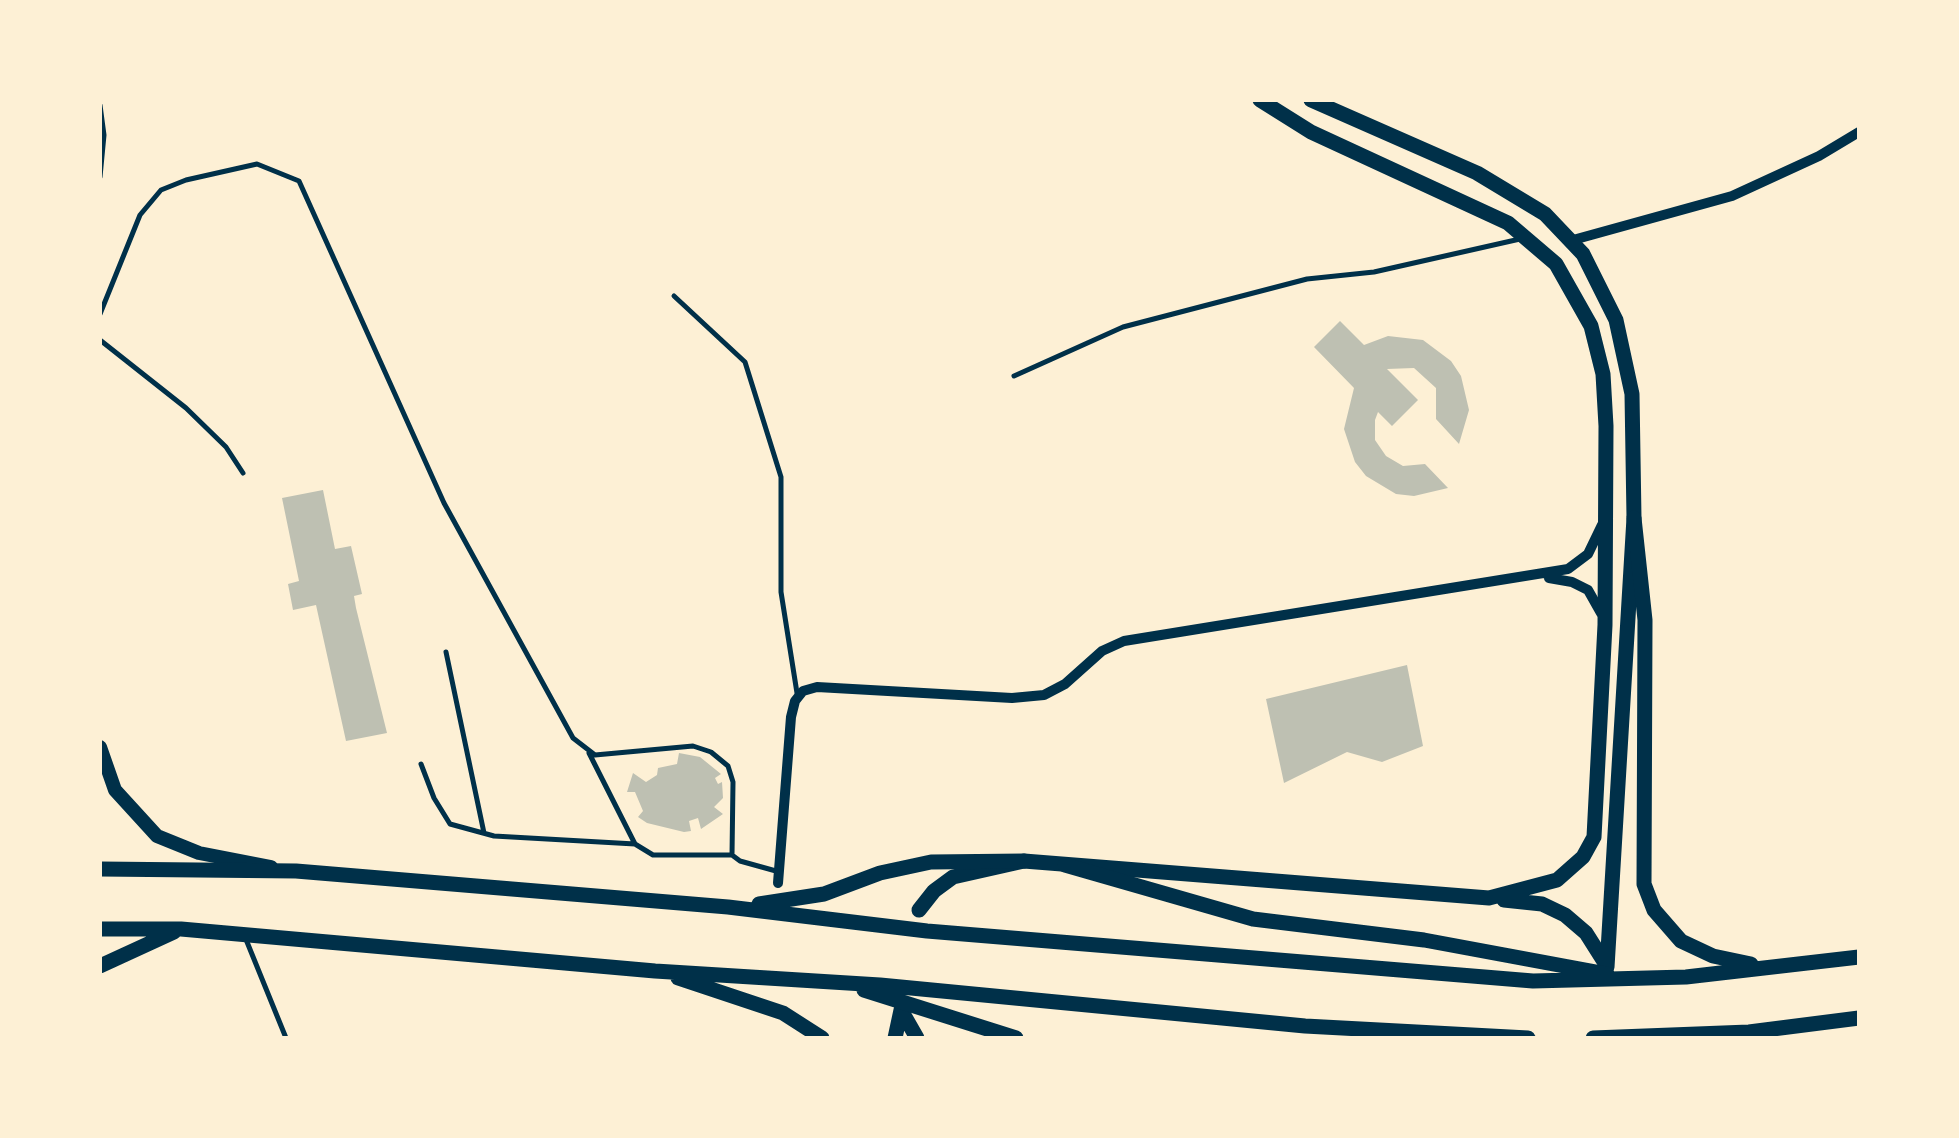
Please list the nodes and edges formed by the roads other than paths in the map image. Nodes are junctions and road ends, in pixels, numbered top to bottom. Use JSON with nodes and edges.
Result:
{"nodes":[{"id":1,"x":1260,"y":100,"type":"edge"},
{"id":2,"x":1311,"y":100,"type":"edge"},
{"id":3,"x":100,"y":105,"type":"edge"},
{"id":4,"x":1859,"y":132,"type":"edge"},
{"id":5,"x":100,"y":177,"type":"edge"},
{"id":6,"x":1527,"y":237,"type":"junction"},
{"id":7,"x":1573,"y":240,"type":"junction"},
{"id":8,"x":1544,"y":251,"type":"junction"},
{"id":9,"x":674,"y":296,"type":"dead end"},
{"id":10,"x":100,"y":314,"type":"edge"},
{"id":11,"x":100,"y":340,"type":"edge"},
{"id":12,"x":1014,"y":376,"type":"dead end"},
{"id":13,"x":244,"y":473,"type":"dead end"},
{"id":14,"x":1634,"y":518,"type":"junction"},
{"id":15,"x":1603,"y":522,"type":"junction"},
{"id":16,"x":1533,"y":578,"type":"junction"},
{"id":17,"x":1604,"y":625,"type":"junction"},
{"id":18,"x":446,"y":652,"type":"dead end"},
{"id":19,"x":798,"y":696,"type":"junction"},
{"id":20,"x":100,"y":747,"type":"edge"},
{"id":21,"x":589,"y":753,"type":"junction"},
{"id":22,"x":421,"y":764,"type":"dead end"},
{"id":23,"x":484,"y":833,"type":"junction"},
{"id":24,"x":635,"y":844,"type":"junction"},
{"id":25,"x":732,"y":854,"type":"junction"},
{"id":26,"x":1024,"y":861,"type":"junction"},
{"id":27,"x":1066,"y":865,"type":"junction"},
{"id":28,"x":100,"y":869,"type":"edge"},
{"id":29,"x":296,"y":871,"type":"junction"},
{"id":30,"x":778,"y":877,"type":"joint"},
{"id":31,"x":1488,"y":898,"type":"junction"},
{"id":32,"x":728,"y":907,"type":"junction"},
{"id":33,"x":919,"y":910,"type":"dead end"},
{"id":34,"x":100,"y":929,"type":"edge"},
{"id":35,"x":181,"y":929,"type":"junction"},
{"id":36,"x":244,"y":934,"type":"junction"},
{"id":37,"x":1859,"y":957,"type":"edge"},
{"id":38,"x":100,"y":966,"type":"edge"},
{"id":39,"x":1775,"y":968,"type":"junction"},
{"id":40,"x":655,"y":971,"type":"junction"},
{"id":41,"x":1686,"y":977,"type":"junction"},
{"id":42,"x":841,"y":984,"type":"junction"},
{"id":43,"x":1859,"y":1018,"type":"edge"},
{"id":44,"x":1811,"y":1026,"type":"junction"},
{"id":45,"x":1859,"y":1029,"type":"edge"},
{"id":46,"x":286,"y":1038,"type":"edge"},
{"id":47,"x":822,"y":1038,"type":"edge"},
{"id":48,"x":896,"y":1038,"type":"edge"},
{"id":49,"x":917,"y":1038,"type":"edge"},
{"id":50,"x":1016,"y":1038,"type":"edge"},
{"id":51,"x":1528,"y":1038,"type":"edge"},
{"id":52,"x":1593,"y":1038,"type":"edge"}],
"edges":[{"from":1,"to":6,"type":"main road"},
{"from":2,"to":7,"type":"main road"},
{"from":3,"to":5,"type":"lane"},
{"from":4,"to":7,"type":"street"},
{"from":6,"to":8,"type":"main road"},
{"from":6,"to":12,"type":"lane"},
{"from":7,"to":8,"type":"main road"},
{"from":7,"to":14,"type":"main road"},
{"from":8,"to":15,"type":"main road"},
{"from":9,"to":19,"type":"lane"},
{"from":10,"to":21,"type":"lane"},
{"from":11,"to":13,"type":"lane"},
{"from":14,"to":31,"type":"main road"},
{"from":14,"to":39,"type":"main road"},
{"from":15,"to":16,"type":"street"},
{"from":15,"to":17,"type":"main road"},
{"from":16,"to":17,"type":"street"},
{"from":16,"to":19,"type":"street"},
{"from":17,"to":31,"type":"main road"},
{"from":18,"to":23,"type":"lane"},
{"from":19,"to":30,"type":"street"},
{"from":20,"to":29,"type":"main road"},
{"from":21,"to":24,"type":"lane"},
{"from":21,"to":25,"type":"lane"},
{"from":22,"to":23,"type":"lane"},
{"from":23,"to":24,"type":"lane"},
{"from":24,"to":25,"type":"lane"},
{"from":25,"to":30,"type":"lane"},
{"from":26,"to":27,"type":"main road"},
{"from":26,"to":32,"type":"main road"},
{"from":26,"to":33,"type":"main road"},
{"from":27,"to":31,"type":"main road"},
{"from":27,"to":41,"type":"main road"},
{"from":28,"to":29,"type":"main road"},
{"from":29,"to":32,"type":"main road"},
{"from":32,"to":41,"type":"main road"},
{"from":34,"to":35,"type":"main road"},
{"from":35,"to":36,"type":"main road"},
{"from":35,"to":38,"type":"main road"},
{"from":36,"to":40,"type":"main road"},
{"from":36,"to":46,"type":"lane"},
{"from":37,"to":39,"type":"main road"},
{"from":39,"to":41,"type":"main road"},
{"from":40,"to":42,"type":"main road"},
{"from":40,"to":47,"type":"main road"},
{"from":42,"to":50,"type":"main road"},
{"from":42,"to":51,"type":"main road"},
{"from":43,"to":44,"type":"main road"},
{"from":44,"to":45,"type":"main road"},
{"from":44,"to":52,"type":"main road"},
{"from":48,"to":49,"type":"main road"}]}
